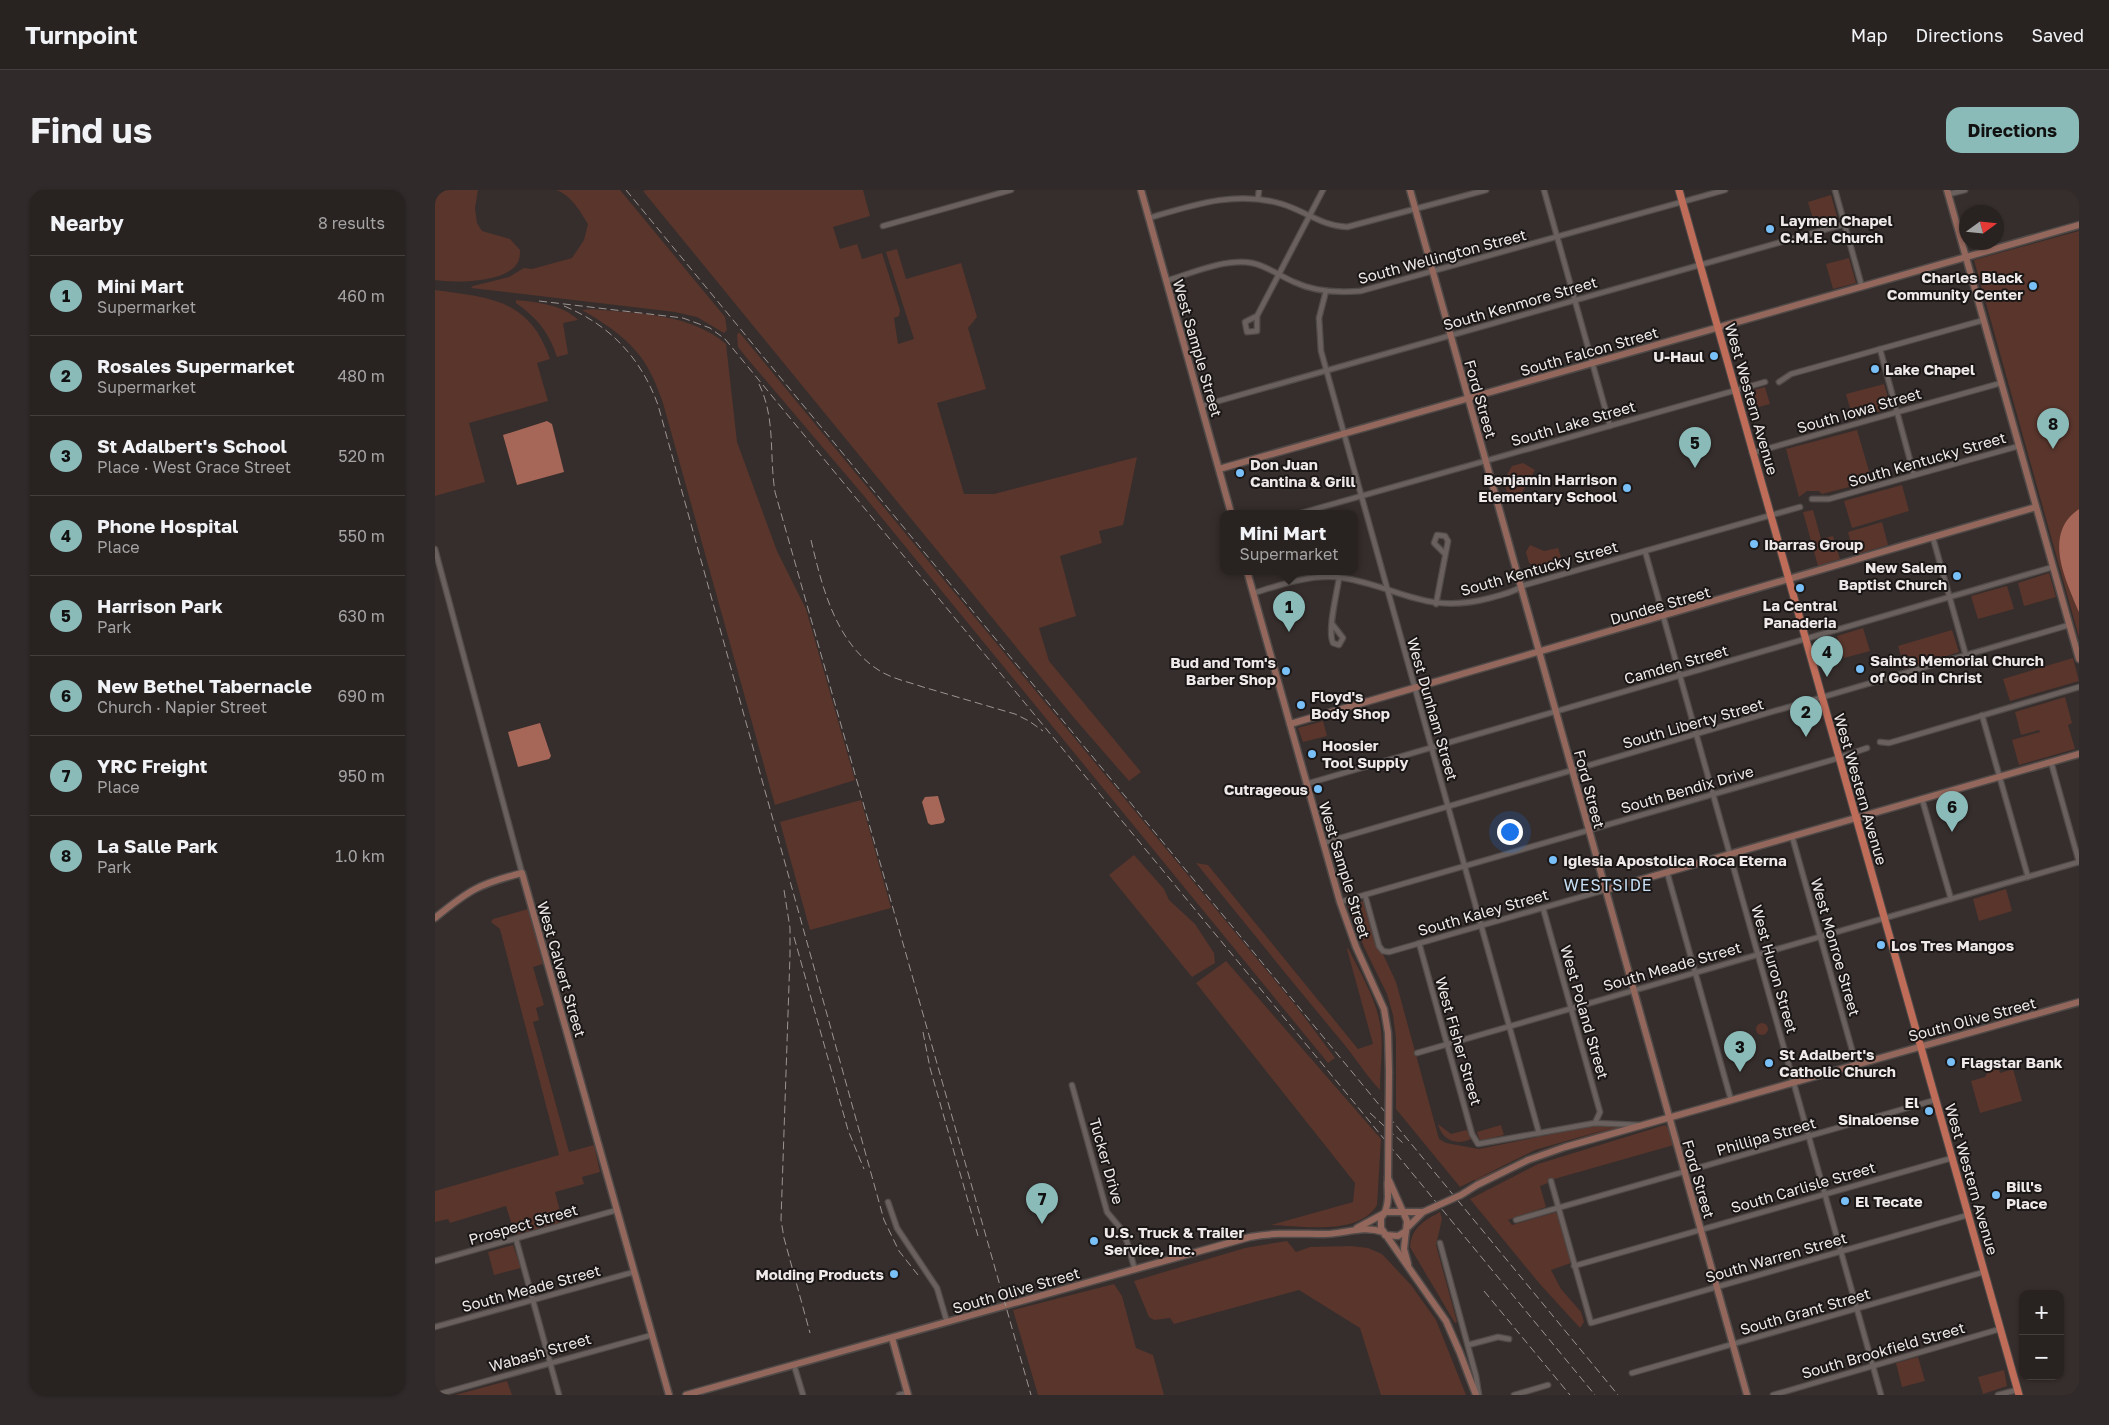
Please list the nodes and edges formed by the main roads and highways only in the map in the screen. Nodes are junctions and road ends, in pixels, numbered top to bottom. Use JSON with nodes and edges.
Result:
{"nodes":[{"id":1,"x":1679,"y":190,"type":"edge"},
{"id":2,"x":2018,"y":1392,"type":"edge"}],
"edges":[{"from":1,"to":2,"type":"main road","name":"West Western Avenue"}]}
